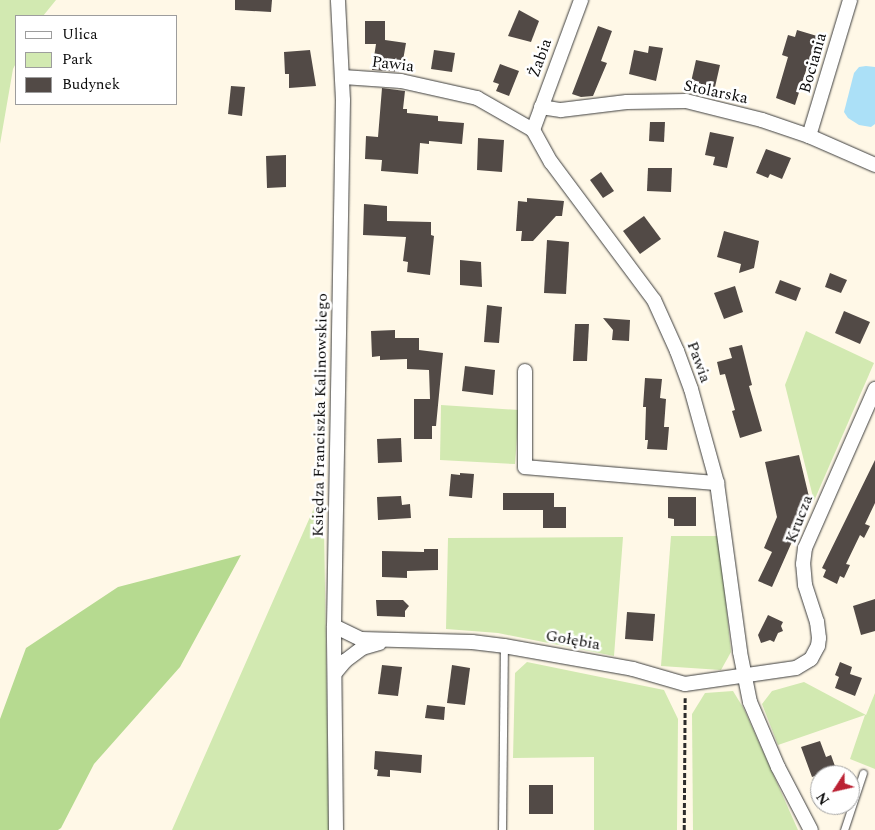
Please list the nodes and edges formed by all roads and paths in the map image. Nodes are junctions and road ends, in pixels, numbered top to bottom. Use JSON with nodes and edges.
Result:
{"nodes":[{"id":1,"x":338,"y":0,"type":"edge"},
{"id":2,"x":581,"y":0,"type":"edge"},
{"id":3,"x":850,"y":0,"type":"edge"},
{"id":4,"x":342,"y":77,"type":"junction"},
{"id":5,"x":541,"y":108,"type":"junction"},
{"id":6,"x":533,"y":130,"type":"junction"},
{"id":7,"x":809,"y":136,"type":"junction"},
{"id":8,"x":875,"y":165,"type":"edge"},
{"id":9,"x":525,"y":372,"type":"dead end"},
{"id":10,"x":875,"y":389,"type":"edge"},
{"id":11,"x":717,"y":483,"type":"junction"},
{"id":12,"x":334,"y":626,"type":"junction"},
{"id":13,"x":392,"y":640,"type":"junction"},
{"id":14,"x":504,"y":646,"type":"junction"},
{"id":15,"x":335,"y":673,"type":"junction"},
{"id":16,"x":745,"y":675,"type":"junction"},
{"id":17,"x":685,"y":684,"type":"junction"},
{"id":18,"x":863,"y":773,"type":"dead end"},
{"id":19,"x":336,"y":830,"type":"edge"},
{"id":20,"x":502,"y":830,"type":"edge"},
{"id":21,"x":684,"y":830,"type":"edge"},
{"id":22,"x":811,"y":830,"type":"edge"},
{"id":23,"x":844,"y":830,"type":"edge"}],
"edges":[{"from":1,"to":4,"type":"street","name":"Księdza Franciszka Kalinowskiego"},
{"from":2,"to":5,"type":"street","name":"Żabia"},
{"from":3,"to":7,"type":"street","name":"Bociania"},
{"from":4,"to":6,"type":"street","name":"Pawia"},
{"from":4,"to":12,"type":"street","name":"Księdza Franciszka Kalinowskiego"},
{"from":5,"to":6,"type":"street","name":"Żabia"},
{"from":5,"to":7,"type":"street","name":"Stolarska"},
{"from":6,"to":11,"type":"street","name":"Pawia"},
{"from":7,"to":8,"type":"street","name":"Stolarska"},
{"from":9,"to":11,"type":"street"},
{"from":10,"to":16,"type":"street","name":"Krucza"},
{"from":11,"to":16,"type":"street","name":"Pawia"},
{"from":12,"to":13,"type":"street","name":"Gołębia"},
{"from":12,"to":15,"type":"street","name":"Księdza Franciszka Kalinowskiego"},
{"from":13,"to":14,"type":"street","name":"Gołębia"},
{"from":13,"to":15,"type":"street","name":"Gołębia"},
{"from":14,"to":17,"type":"street","name":"Gołębia"},
{"from":14,"to":20,"type":"lane"},
{"from":15,"to":19,"type":"street","name":"Księdza Franciszka Kalinowskiego"},
{"from":16,"to":17,"type":"street","name":"Gołębia"},
{"from":16,"to":22,"type":"street","name":"Pawia"},
{"from":17,"to":21,"type":"path"},
{"from":18,"to":23,"type":"lane"}]}
